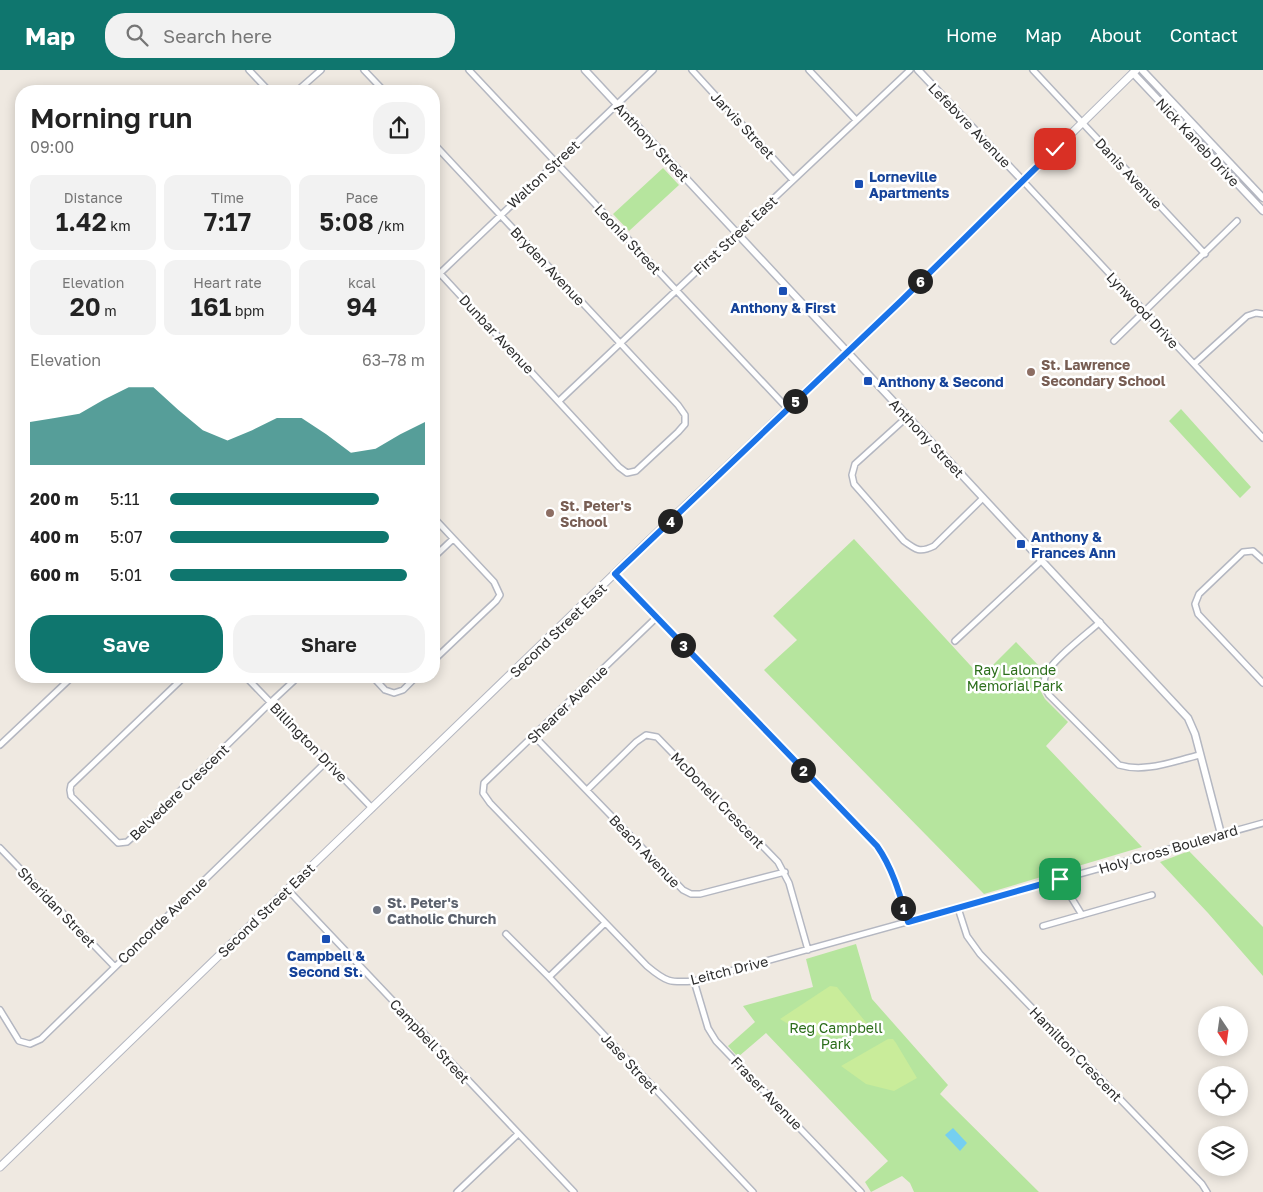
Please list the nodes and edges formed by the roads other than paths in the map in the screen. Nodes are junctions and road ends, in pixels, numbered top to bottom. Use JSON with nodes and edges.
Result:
{"nodes":[{"id":1,"x":249,"y":70,"type":"edge"},
{"id":2,"x":320,"y":70,"type":"edge"},
{"id":3,"x":364,"y":70,"type":"edge"},
{"id":4,"x":469,"y":70,"type":"edge"},
{"id":5,"x":585,"y":70,"type":"edge"},
{"id":6,"x":653,"y":70,"type":"edge"},
{"id":7,"x":692,"y":70,"type":"edge"},
{"id":8,"x":810,"y":70,"type":"edge"},
{"id":9,"x":910,"y":70,"type":"edge"},
{"id":10,"x":918,"y":70,"type":"edge"},
{"id":11,"x":1033,"y":70,"type":"edge"},
{"id":12,"x":1142,"y":70,"type":"edge"},
{"id":13,"x":1135,"y":71,"type":"edge"},
{"id":14,"x":263,"y":85,"type":"edge"},
{"id":15,"x":304,"y":85,"type":"edge"},
{"id":16,"x":378,"y":85,"type":"edge"},
{"id":17,"x":617,"y":105,"type":"junction"},
{"id":18,"x":856,"y":120,"type":"junction"},
{"id":19,"x":1082,"y":122,"type":"junction"},
{"id":20,"x":440,"y":150,"type":"edge"},
{"id":21,"x":556,"y":162,"type":"junction"},
{"id":22,"x":793,"y":180,"type":"junction"},
{"id":23,"x":1023,"y":181,"type":"junction"},
{"id":24,"x":1263,"y":198,"type":"edge"},
{"id":25,"x":1263,"y":211,"type":"edge"},
{"id":26,"x":500,"y":215,"type":"junction"},
{"id":27,"x":1237,"y":221,"type":"dead end"},
{"id":28,"x":737,"y":233,"type":"junction"},
{"id":29,"x":1204,"y":254,"type":"junction"},
{"id":30,"x":440,"y":274,"type":"joint"},
{"id":31,"x":676,"y":290,"type":"junction"},
{"id":32,"x":1144,"y":312,"type":"junction"},
{"id":33,"x":1263,"y":314,"type":"edge"},
{"id":34,"x":1114,"y":341,"type":"dead end"},
{"id":35,"x":620,"y":344,"type":"junction"},
{"id":36,"x":848,"y":351,"type":"junction"},
{"id":37,"x":1194,"y":364,"type":"junction"},
{"id":38,"x":560,"y":401,"type":"junction"},
{"id":39,"x":788,"y":408,"type":"junction"},
{"id":40,"x":907,"y":417,"type":"junction"},
{"id":41,"x":1263,"y":438,"type":"edge"},
{"id":42,"x":983,"y":498,"type":"junction"},
{"id":43,"x":440,"y":525,"type":"edge"},
{"id":44,"x":453,"y":539,"type":"junction"},
{"id":45,"x":440,"y":551,"type":"edge"},
{"id":46,"x":1263,"y":560,"type":"edge"},
{"id":47,"x":1042,"y":561,"type":"junction"},
{"id":48,"x":615,"y":574,"type":"junction"},
{"id":49,"x":656,"y":617,"type":"junction"},
{"id":50,"x":1100,"y":622,"type":"junction"},
{"id":51,"x":955,"y":641,"type":"dead end"},
{"id":52,"x":440,"y":654,"type":"edge"},
{"id":53,"x":66,"y":683,"type":"edge"},
{"id":54,"x":178,"y":683,"type":"edge"},
{"id":55,"x":252,"y":683,"type":"edge"},
{"id":56,"x":291,"y":683,"type":"edge"},
{"id":57,"x":378,"y":683,"type":"edge"},
{"id":58,"x":410,"y":683,"type":"edge"},
{"id":59,"x":1263,"y":683,"type":"edge"},
{"id":60,"x":271,"y":702,"type":"junction"},
{"id":61,"x":534,"y":736,"type":"junction"},
{"id":62,"x":0,"y":745,"type":"edge"},
{"id":63,"x":1200,"y":754,"type":"junction"},
{"id":64,"x":327,"y":761,"type":"junction"},
{"id":65,"x":587,"y":790,"type":"junction"},
{"id":66,"x":482,"y":793,"type":"joint"},
{"id":67,"x":372,"y":808,"type":"junction"},
{"id":68,"x":1263,"y":822,"type":"edge"},
{"id":69,"x":1221,"y":834,"type":"junction"},
{"id":70,"x":0,"y":848,"type":"edge"},
{"id":71,"x":784,"y":872,"type":"junction"},
{"id":72,"x":1060,"y":879,"type":"junction"},
{"id":73,"x":288,"y":890,"type":"junction"},
{"id":74,"x":1152,"y":895,"type":"dead end"},
{"id":75,"x":958,"y":908,"type":"junction"},
{"id":76,"x":1082,"y":915,"type":"junction"},
{"id":77,"x":908,"y":922,"type":"junction"},
{"id":78,"x":605,"y":923,"type":"junction"},
{"id":79,"x":1043,"y":926,"type":"dead end"},
{"id":80,"x":506,"y":934,"type":"dead end"},
{"id":81,"x":808,"y":950,"type":"junction"},
{"id":82,"x":114,"y":966,"type":"junction"},
{"id":83,"x":549,"y":977,"type":"junction"},
{"id":84,"x":694,"y":981,"type":"junction"},
{"id":85,"x":0,"y":1010,"type":"edge"},
{"id":86,"x":518,"y":1134,"type":"junction"},
{"id":87,"x":0,"y":1167,"type":"edge"},
{"id":88,"x":458,"y":1192,"type":"edge"},
{"id":89,"x":574,"y":1192,"type":"edge"},
{"id":90,"x":753,"y":1192,"type":"edge"},
{"id":91,"x":861,"y":1192,"type":"edge"},
{"id":92,"x":1207,"y":1192,"type":"edge"}],
"edges":[{"from":1,"to":14,"type":"street"},
{"from":2,"to":15,"type":"street"},
{"from":3,"to":16,"type":"street"},
{"from":4,"to":21,"type":"street","name":"Leonia Street"},
{"from":5,"to":17,"type":"street","name":"Anthony Street"},
{"from":6,"to":17,"type":"street","name":"Walton Street"},
{"from":7,"to":22,"type":"street","name":"Jarvis Street"},
{"from":8,"to":18,"type":"street"},
{"from":9,"to":18,"type":"street","name":"First Street East"},
{"from":10,"to":23,"type":"street","name":"Lefebvre Avenue"},
{"from":11,"to":19,"type":"street","name":"Danis Avenue"},
{"from":12,"to":24,"type":"street","name":"Nick Kaneb Drive"},
{"from":13,"to":19,"type":"main road","name":"Second Street East"},
{"from":13,"to":25,"type":"street","name":"Nick Kaneb Drive"},
{"from":17,"to":21,"type":"street","name":"Walton Street"},
{"from":17,"to":28,"type":"street","name":"Anthony Street"},
{"from":18,"to":22,"type":"street","name":"First Street East"},
{"from":19,"to":23,"type":"main road","name":"Second Street East"},
{"from":19,"to":29,"type":"street","name":"Danis Avenue"},
{"from":20,"to":26,"type":"street","name":"Bryden Avenue"},
{"from":21,"to":26,"type":"street","name":"Walton Street"},
{"from":21,"to":31,"type":"street","name":"Leonia Street"},
{"from":22,"to":28,"type":"street","name":"First Street East"},
{"from":23,"to":32,"type":"street","name":"Lynwood Drive"},
{"from":23,"to":36,"type":"main road","name":"Second Street East"},
{"from":26,"to":30,"type":"street","name":"Walton Street"},
{"from":26,"to":35,"type":"street","name":"Bryden Avenue"},
{"from":27,"to":29,"type":"street"},
{"from":28,"to":31,"type":"street","name":"First Street East"},
{"from":28,"to":36,"type":"street","name":"Anthony Street"},
{"from":29,"to":32,"type":"street"},
{"from":30,"to":38,"type":"street","name":"Dunbar Avenue"},
{"from":31,"to":35,"type":"street","name":"First Street East"},
{"from":31,"to":39,"type":"street","name":"Leonia Street"},
{"from":32,"to":34,"type":"street"},
{"from":32,"to":37,"type":"street","name":"Lynwood Drive"},
{"from":33,"to":37,"type":"street"},
{"from":35,"to":38,"type":"street","name":"First Street East"},
{"from":35,"to":38,"type":"street","name":"Bryden Avenue"},
{"from":36,"to":39,"type":"main road","name":"Second Street East"},
{"from":36,"to":40,"type":"street","name":"Anthony Street"},
{"from":37,"to":41,"type":"street","name":"Lynwood Drive"},
{"from":39,"to":48,"type":"main road","name":"Second Street East"},
{"from":40,"to":42,"type":"street","name":"Anthony Street"},
{"from":40,"to":42,"type":"street"},
{"from":42,"to":47,"type":"street","name":"Anthony Street"},
{"from":43,"to":44,"type":"street"},
{"from":44,"to":45,"type":"street"},
{"from":44,"to":52,"type":"street"},
{"from":46,"to":59,"type":"street"},
{"from":47,"to":50,"type":"street","name":"Anthony Street"},
{"from":47,"to":51,"type":"street"},
{"from":48,"to":49,"type":"street"},
{"from":48,"to":67,"type":"main road","name":"Second Street East"},
{"from":49,"to":61,"type":"street","name":"Shearer Avenue"},
{"from":49,"to":77,"type":"street"},
{"from":50,"to":63,"type":"street","name":"Anthony Street"},
{"from":50,"to":63,"type":"street"},
{"from":53,"to":62,"type":"street"},
{"from":54,"to":60,"type":"street","name":"Belvedere Crescent"},
{"from":55,"to":60,"type":"street","name":"Billington Drive"},
{"from":56,"to":60,"type":"street","name":"Belvedere Crescent"},
{"from":57,"to":58,"type":"street"},
{"from":60,"to":64,"type":"street","name":"Billington Drive"},
{"from":61,"to":65,"type":"street","name":"Beach Avenue"},
{"from":61,"to":66,"type":"street","name":"Shearer Avenue"},
{"from":63,"to":69,"type":"street","name":"Anthony Street"},
{"from":64,"to":67,"type":"street","name":"Billington Drive"},
{"from":64,"to":82,"type":"street","name":"Concorde Avenue"},
{"from":65,"to":71,"type":"street","name":"Beach Avenue"},
{"from":65,"to":71,"type":"street","name":"McDonell Crescent"},
{"from":66,"to":78,"type":"street","name":"Leitch Drive"},
{"from":67,"to":73,"type":"main road","name":"Second Street East"},
{"from":68,"to":69,"type":"street","name":"Holy Cross Boulevard"},
{"from":69,"to":72,"type":"street","name":"Holy Cross Boulevard"},
{"from":70,"to":82,"type":"street","name":"Sheridan Street"},
{"from":71,"to":81,"type":"street","name":"McDonell Crescent"},
{"from":72,"to":75,"type":"street","name":"Holy Cross Boulevard"},
{"from":72,"to":76,"type":"street"},
{"from":73,"to":86,"type":"street","name":"Campbell Street"},
{"from":73,"to":87,"type":"main road","name":"Second Street East"},
{"from":74,"to":76,"type":"street"},
{"from":75,"to":77,"type":"street","name":"Leitch Drive"},
{"from":75,"to":92,"type":"street","name":"Hamilton Crescent"},
{"from":76,"to":79,"type":"street"},
{"from":77,"to":81,"type":"street","name":"Leitch Drive"},
{"from":78,"to":83,"type":"street"},
{"from":78,"to":84,"type":"street","name":"Leitch Drive"},
{"from":80,"to":83,"type":"street","name":"Jase Street"},
{"from":81,"to":84,"type":"street","name":"Leitch Drive"},
{"from":82,"to":85,"type":"street","name":"Concorde Avenue"},
{"from":83,"to":90,"type":"street","name":"Jase Street"},
{"from":84,"to":91,"type":"street","name":"Fraser Avenue"},
{"from":86,"to":88,"type":"street"},
{"from":86,"to":89,"type":"street","name":"Campbell Street"}]}
